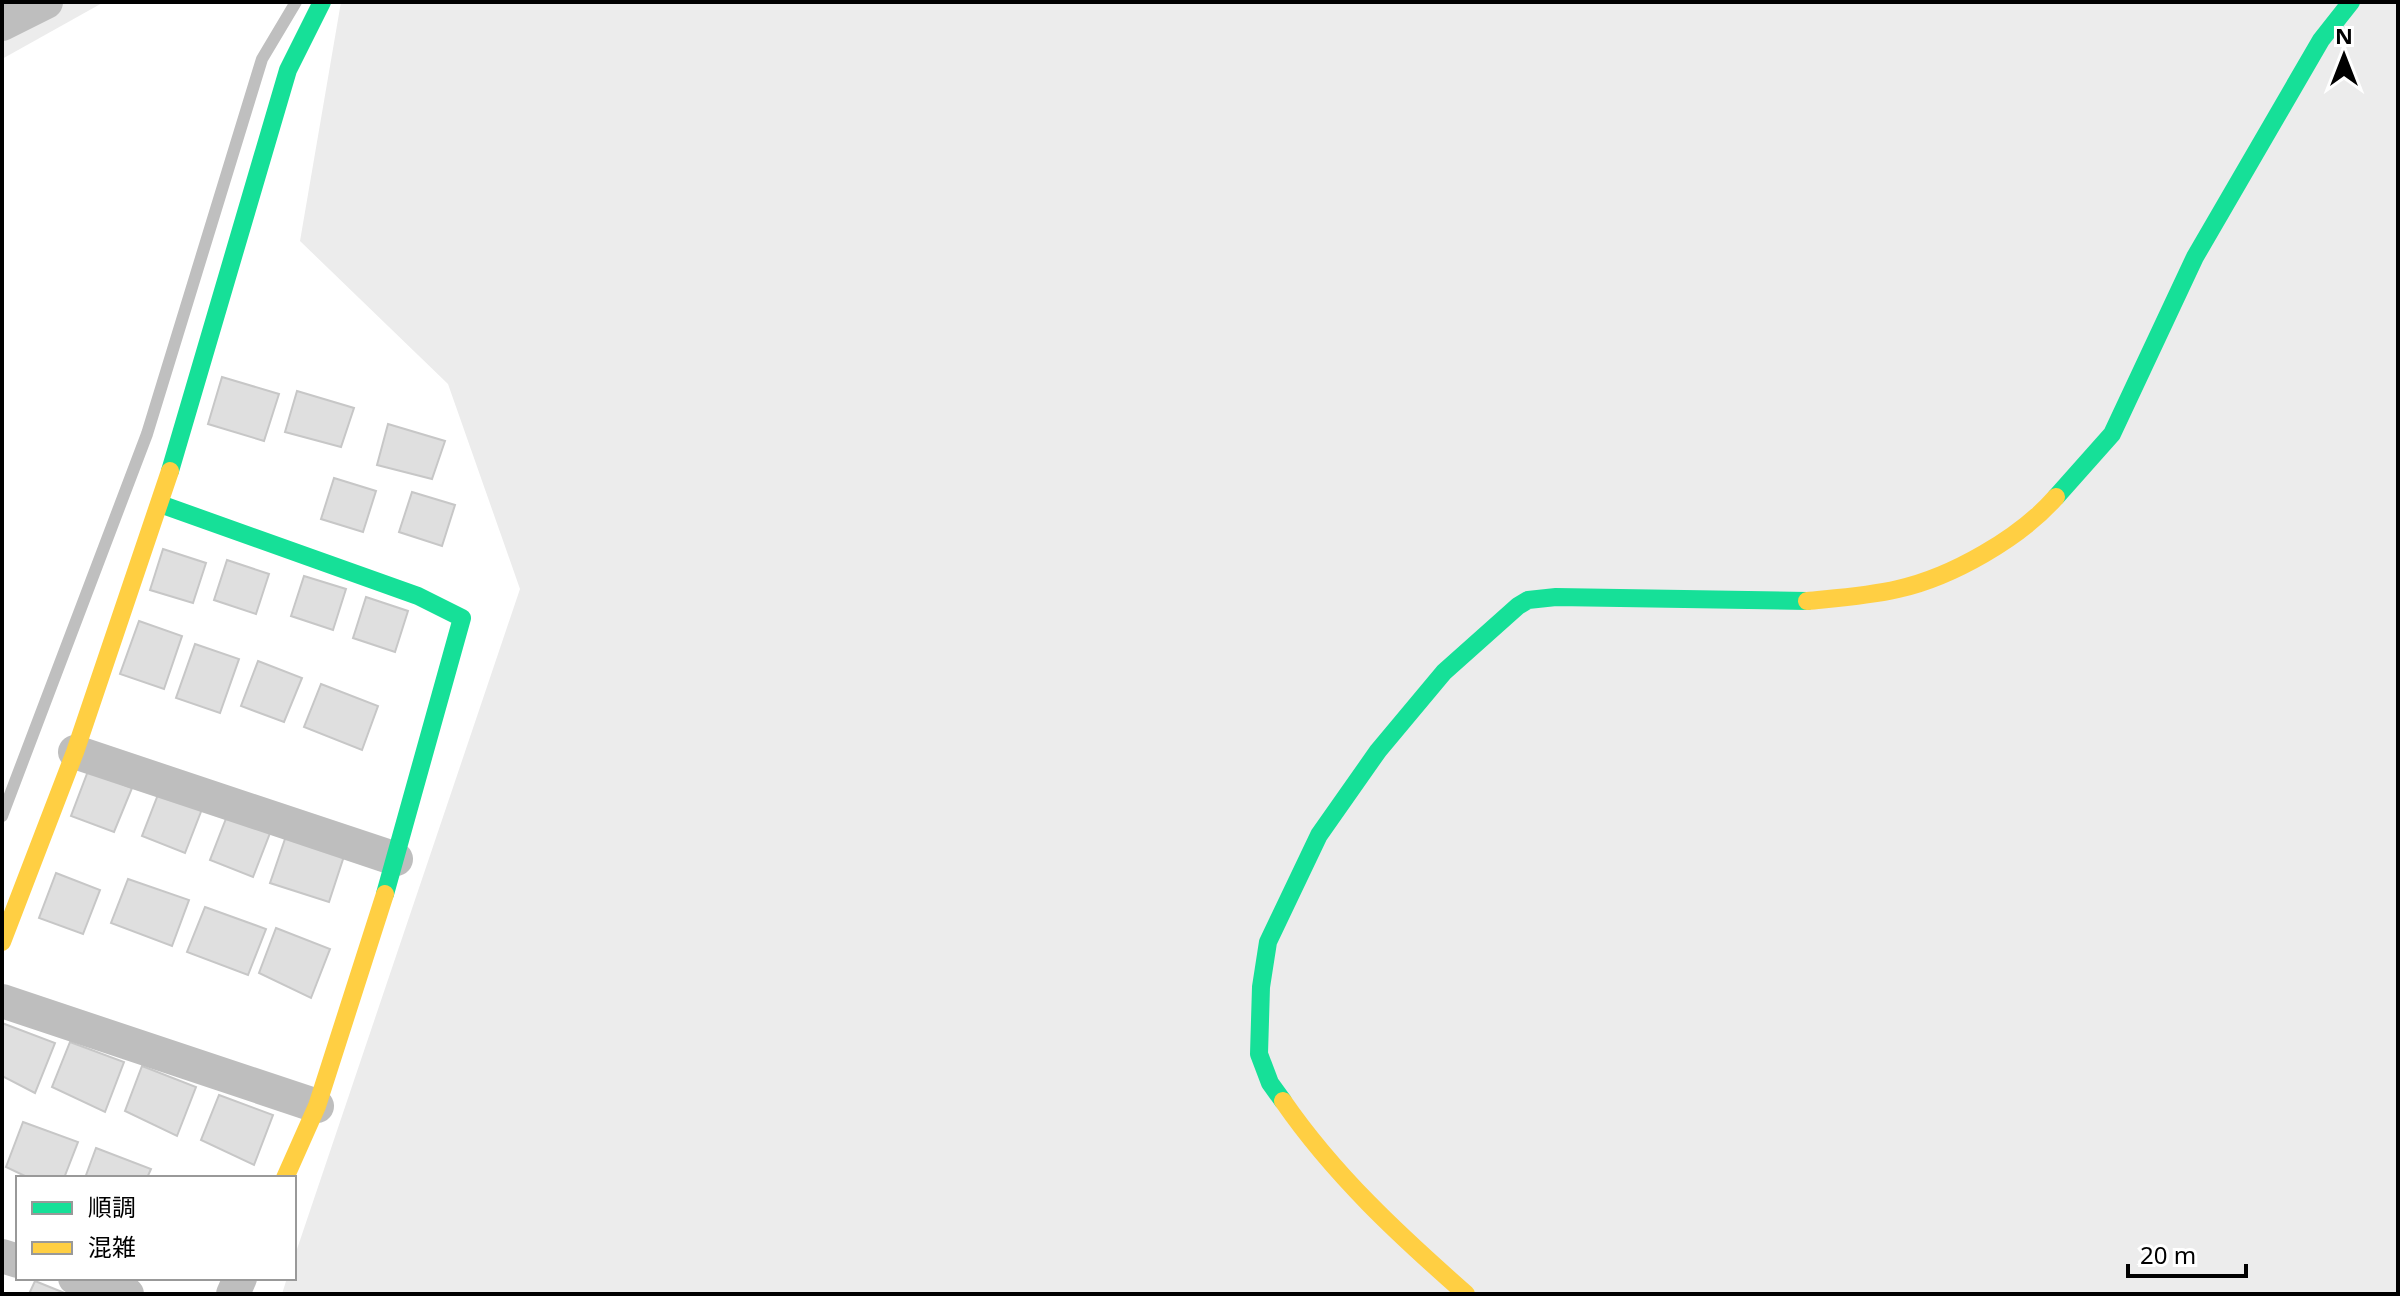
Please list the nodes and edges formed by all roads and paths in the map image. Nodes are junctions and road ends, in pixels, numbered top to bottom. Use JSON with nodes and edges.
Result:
{"nodes":[{"id":1,"x":46,"y":2,"type":"edge"},
{"id":2,"x":322,"y":2,"type":"edge"},
{"id":3,"x":2351,"y":2,"type":"edge"},
{"id":4,"x":2,"y":24,"type":"edge"},
{"id":5,"x":160,"y":504,"type":"junction"},
{"id":6,"x":75,"y":752,"type":"junction"},
{"id":7,"x":396,"y":859,"type":"junction"},
{"id":8,"x":2,"y":942,"type":"edge"},
{"id":9,"x":2,"y":1001,"type":"edge"},
{"id":10,"x":317,"y":1106,"type":"junction"},
{"id":11,"x":286,"y":1176,"type":"edge"},
{"id":12,"x":82,"y":1280,"type":"edge"},
{"id":13,"x":127,"y":1294,"type":"edge"},
{"id":14,"x":1466,"y":1294,"type":"edge"}],
"edges":[{"from":1,"to":4,"type":"street"},
{"from":2,"to":5,"type":"street"},
{"from":3,"to":14,"type":"street"},
{"from":5,"to":6,"type":"street"},
{"from":5,"to":7,"type":"street"},
{"from":6,"to":7,"type":"street"},
{"from":6,"to":8,"type":"street"},
{"from":7,"to":10,"type":"street"},
{"from":9,"to":10,"type":"street"},
{"from":10,"to":11,"type":"street"},
{"from":12,"to":13,"type":"street"}]}
